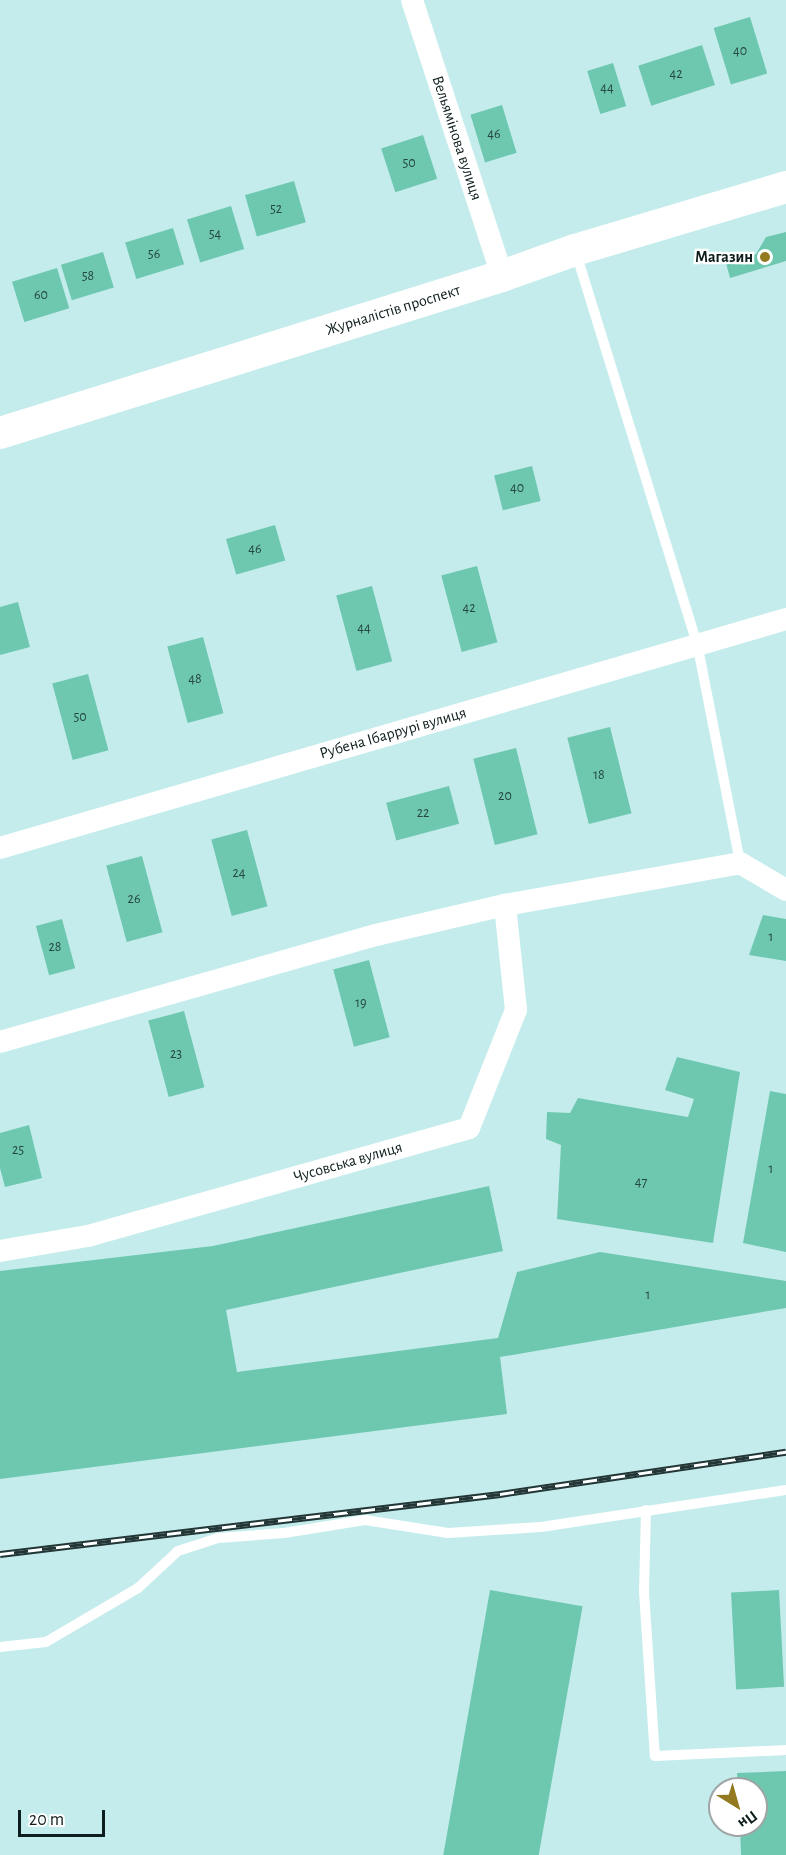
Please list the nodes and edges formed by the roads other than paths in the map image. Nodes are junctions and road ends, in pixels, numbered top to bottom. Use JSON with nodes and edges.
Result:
{"nodes":[{"id":1,"x":412,"y":0,"type":"edge"},
{"id":2,"x":786,"y":187,"type":"edge"},
{"id":3,"x":575,"y":250,"type":"junction"},
{"id":4,"x":502,"y":276,"type":"junction"},
{"id":5,"x":0,"y":433,"type":"edge"},
{"id":6,"x":786,"y":619,"type":"edge"},
{"id":7,"x":697,"y":644,"type":"junction"},
{"id":8,"x":0,"y":848,"type":"edge"},
{"id":9,"x":740,"y":863,"type":"junction"},
{"id":10,"x":786,"y":890,"type":"edge"},
{"id":11,"x":505,"y":905,"type":"junction"},
{"id":12,"x":0,"y":1042,"type":"edge"},
{"id":13,"x":0,"y":1251,"type":"edge"},
{"id":14,"x":786,"y":1490,"type":"edge"},
{"id":15,"x":646,"y":1510,"type":"junction"},
{"id":16,"x":0,"y":1647,"type":"edge"},
{"id":17,"x":786,"y":1750,"type":"edge"}],
"edges":[{"from":1,"to":4,"type":"street","name":"Вельямінова вулиця"},
{"from":2,"to":3,"type":"main road","name":"Журналістів проспект"},
{"from":3,"to":4,"type":"main road","name":"Журналістів проспект"},
{"from":3,"to":7,"type":"lane"},
{"from":4,"to":5,"type":"main road","name":"Журналістів проспект"},
{"from":6,"to":7,"type":"street","name":"Рубена Ібаррурі вулиця"},
{"from":7,"to":8,"type":"street","name":"Рубена Ібаррурі вулиця"},
{"from":7,"to":9,"type":"lane"},
{"from":9,"to":10,"type":"street"},
{"from":9,"to":11,"type":"street"},
{"from":11,"to":12,"type":"street"},
{"from":11,"to":13,"type":"street","name":"Чусовська вулиця"},
{"from":14,"to":15,"type":"lane"},
{"from":15,"to":16,"type":"lane"},
{"from":15,"to":17,"type":"lane"}]}
